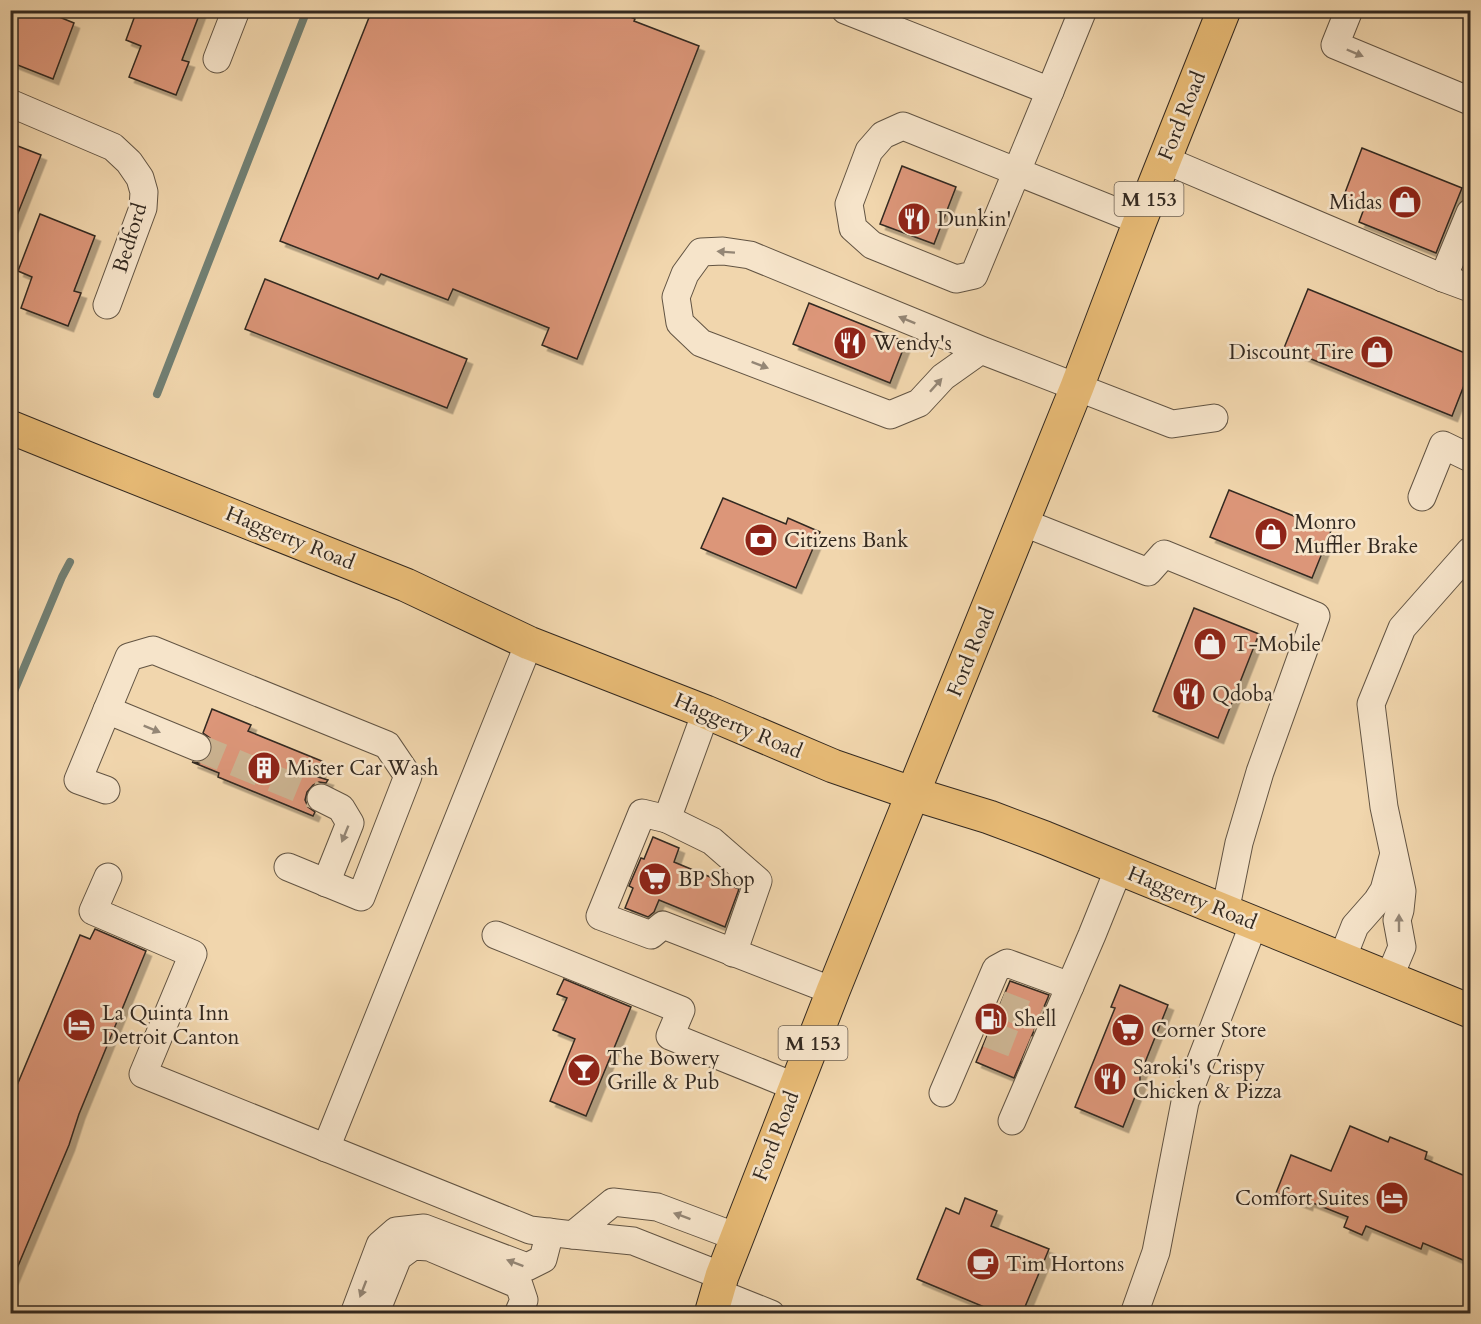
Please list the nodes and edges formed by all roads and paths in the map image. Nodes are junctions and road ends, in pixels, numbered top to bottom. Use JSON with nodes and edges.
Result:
{"nodes":[{"id":1,"x":236,"y":10,"type":"edge"},
{"id":2,"x":845,"y":10,"type":"edge"},
{"id":3,"x":1083,"y":10,"type":"edge"},
{"id":4,"x":1224,"y":10,"type":"edge"},
{"id":5,"x":1349,"y":10,"type":"edge"},
{"id":6,"x":217,"y":59,"type":"dead end"},
{"id":7,"x":1050,"y":91,"type":"junction"},
{"id":8,"x":1470,"y":101,"type":"edge"},
{"id":9,"x":10,"y":103,"type":"edge"},
{"id":10,"x":1165,"y":160,"type":"junction"},
{"id":11,"x":1016,"y":171,"type":"junction"},
{"id":12,"x":1470,"y":213,"type":"edge"},
{"id":13,"x":1140,"y":221,"type":"junction"},
{"id":14,"x":1443,"y":278,"type":"junction"},
{"id":15,"x":1470,"y":288,"type":"edge"},
{"id":16,"x":107,"y":305,"type":"dead end"},
{"id":17,"x":981,"y":350,"type":"junction"},
{"id":18,"x":1077,"y":387,"type":"junction"},
{"id":19,"x":1214,"y":418,"type":"dead end"},
{"id":20,"x":10,"y":427,"type":"edge"},
{"id":21,"x":1470,"y":458,"type":"edge"},
{"id":22,"x":1422,"y":497,"type":"dead end"},
{"id":23,"x":1022,"y":522,"type":"junction"},
{"id":24,"x":1470,"y":551,"type":"edge"},
{"id":25,"x":529,"y":643,"type":"junction"},
{"id":26,"x":107,"y":710,"type":"junction"},
{"id":27,"x":706,"y":712,"type":"junction"},
{"id":28,"x":198,"y":747,"type":"tunnel mouth"},
{"id":29,"x":106,"y":790,"type":"dead end"},
{"id":30,"x":914,"y":794,"type":"junction"},
{"id":31,"x":321,"y":798,"type":"tunnel mouth"},
{"id":32,"x":668,"y":819,"type":"junction"},
{"id":33,"x":1394,"y":853,"type":"junction"},
{"id":34,"x":288,"y":867,"type":"dead end"},
{"id":35,"x":1119,"y":868,"type":"junction"},
{"id":36,"x":108,"y":877,"type":"dead end"},
{"id":37,"x":326,"y":883,"type":"junction"},
{"id":38,"x":1240,"y":918,"type":"junction"},
{"id":39,"x":496,"y":935,"type":"dead end"},
{"id":40,"x":733,"y":953,"type":"junction"},
{"id":41,"x":1341,"y":959,"type":"junction"},
{"id":42,"x":1389,"y":978,"type":"junction"},
{"id":43,"x":1070,"y":986,"type":"junction"},
{"id":44,"x":833,"y":991,"type":"junction"},
{"id":45,"x":1470,"y":1011,"type":"edge"},
{"id":46,"x":796,"y":1087,"type":"junction"},
{"id":47,"x":943,"y":1093,"type":"dead end"},
{"id":48,"x":1012,"y":1121,"type":"dead end"},
{"id":49,"x":326,"y":1148,"type":"junction"},
{"id":50,"x":562,"y":1233,"type":"junction"},
{"id":51,"x":737,"y":1236,"type":"junction"},
{"id":52,"x":713,"y":1299,"type":"edge"},
{"id":53,"x":354,"y":1314,"type":"edge"},
{"id":54,"x":375,"y":1314,"type":"edge"},
{"id":55,"x":518,"y":1314,"type":"edge"},
{"id":56,"x":771,"y":1314,"type":"edge"},
{"id":57,"x":1134,"y":1314,"type":"edge"}],
"edges":[{"from":1,"to":6,"type":"street"},
{"from":2,"to":7,"type":"street"},
{"from":3,"to":7,"type":"street"},
{"from":4,"to":10,"type":"main road","name":"Ford Road","number":"M 153"},
{"from":5,"to":8,"type":"street","one_way":true},
{"from":7,"to":11,"type":"street"},
{"from":9,"to":16,"type":"street","name":"Bedford"},
{"from":10,"to":13,"type":"main road","name":"Ford Road","number":"M 153"},
{"from":10,"to":14,"type":"street"},
{"from":11,"to":11,"type":"street"},
{"from":11,"to":13,"type":"street"},
{"from":12,"to":14,"type":"street"},
{"from":13,"to":18,"type":"main road","name":"Ford Road","number":"M 153"},
{"from":14,"to":15,"type":"street"},
{"from":17,"to":17,"type":"street","one_way":true},
{"from":17,"to":18,"type":"street"},
{"from":18,"to":19,"type":"street"},
{"from":18,"to":23,"type":"main road","name":"Ford Road","number":"M 153"},
{"from":20,"to":25,"type":"main road","name":"Haggerty Road"},
{"from":21,"to":22,"type":"street"},
{"from":23,"to":30,"type":"main road","name":"Ford Road","number":"M 153"},
{"from":23,"to":38,"type":"street"},
{"from":24,"to":33,"type":"street"},
{"from":25,"to":27,"type":"main road","name":"Haggerty Road"},
{"from":25,"to":49,"type":"street"},
{"from":26,"to":28,"type":"street","one_way":true},
{"from":26,"to":29,"type":"street"},
{"from":26,"to":37,"type":"street"},
{"from":27,"to":30,"type":"main road","name":"Haggerty Road"},
{"from":27,"to":32,"type":"street"},
{"from":30,"to":35,"type":"main road","name":"Haggerty Road"},
{"from":30,"to":44,"type":"main road","name":"Ford Road","number":"M 153"},
{"from":31,"to":37,"type":"street","one_way":true},
{"from":32,"to":40,"type":"street"},
{"from":32,"to":40,"type":"street"},
{"from":33,"to":41,"type":"street"},
{"from":42,"to":33,"type":"street","one_way":true},
{"from":34,"to":37,"type":"street"},
{"from":35,"to":38,"type":"main road","name":"Haggerty Road"},
{"from":35,"to":43,"type":"street"},
{"from":36,"to":49,"type":"street"},
{"from":38,"to":41,"type":"main road","name":"Haggerty Road"},
{"from":38,"to":57,"type":"street"},
{"from":39,"to":46,"type":"street"},
{"from":40,"to":44,"type":"street"},
{"from":41,"to":42,"type":"main road","name":"Haggerty Road"},
{"from":42,"to":45,"type":"main road","name":"Haggerty Road"},
{"from":43,"to":47,"type":"street"},
{"from":43,"to":48,"type":"street"},
{"from":44,"to":46,"type":"main road","name":"Ford Road","number":"M 153"},
{"from":46,"to":51,"type":"main road","name":"Ford Road","number":"M 153"},
{"from":49,"to":50,"type":"street"},
{"from":51,"to":50,"type":"street","one_way":true},
{"from":50,"to":52,"type":"street"},
{"from":50,"to":53,"type":"street","one_way":true},
{"from":51,"to":52,"type":"main road","name":"Ford Road","number":"M 153"},
{"from":52,"to":56,"type":"street"},
{"from":54,"to":55,"type":"street"}]}
